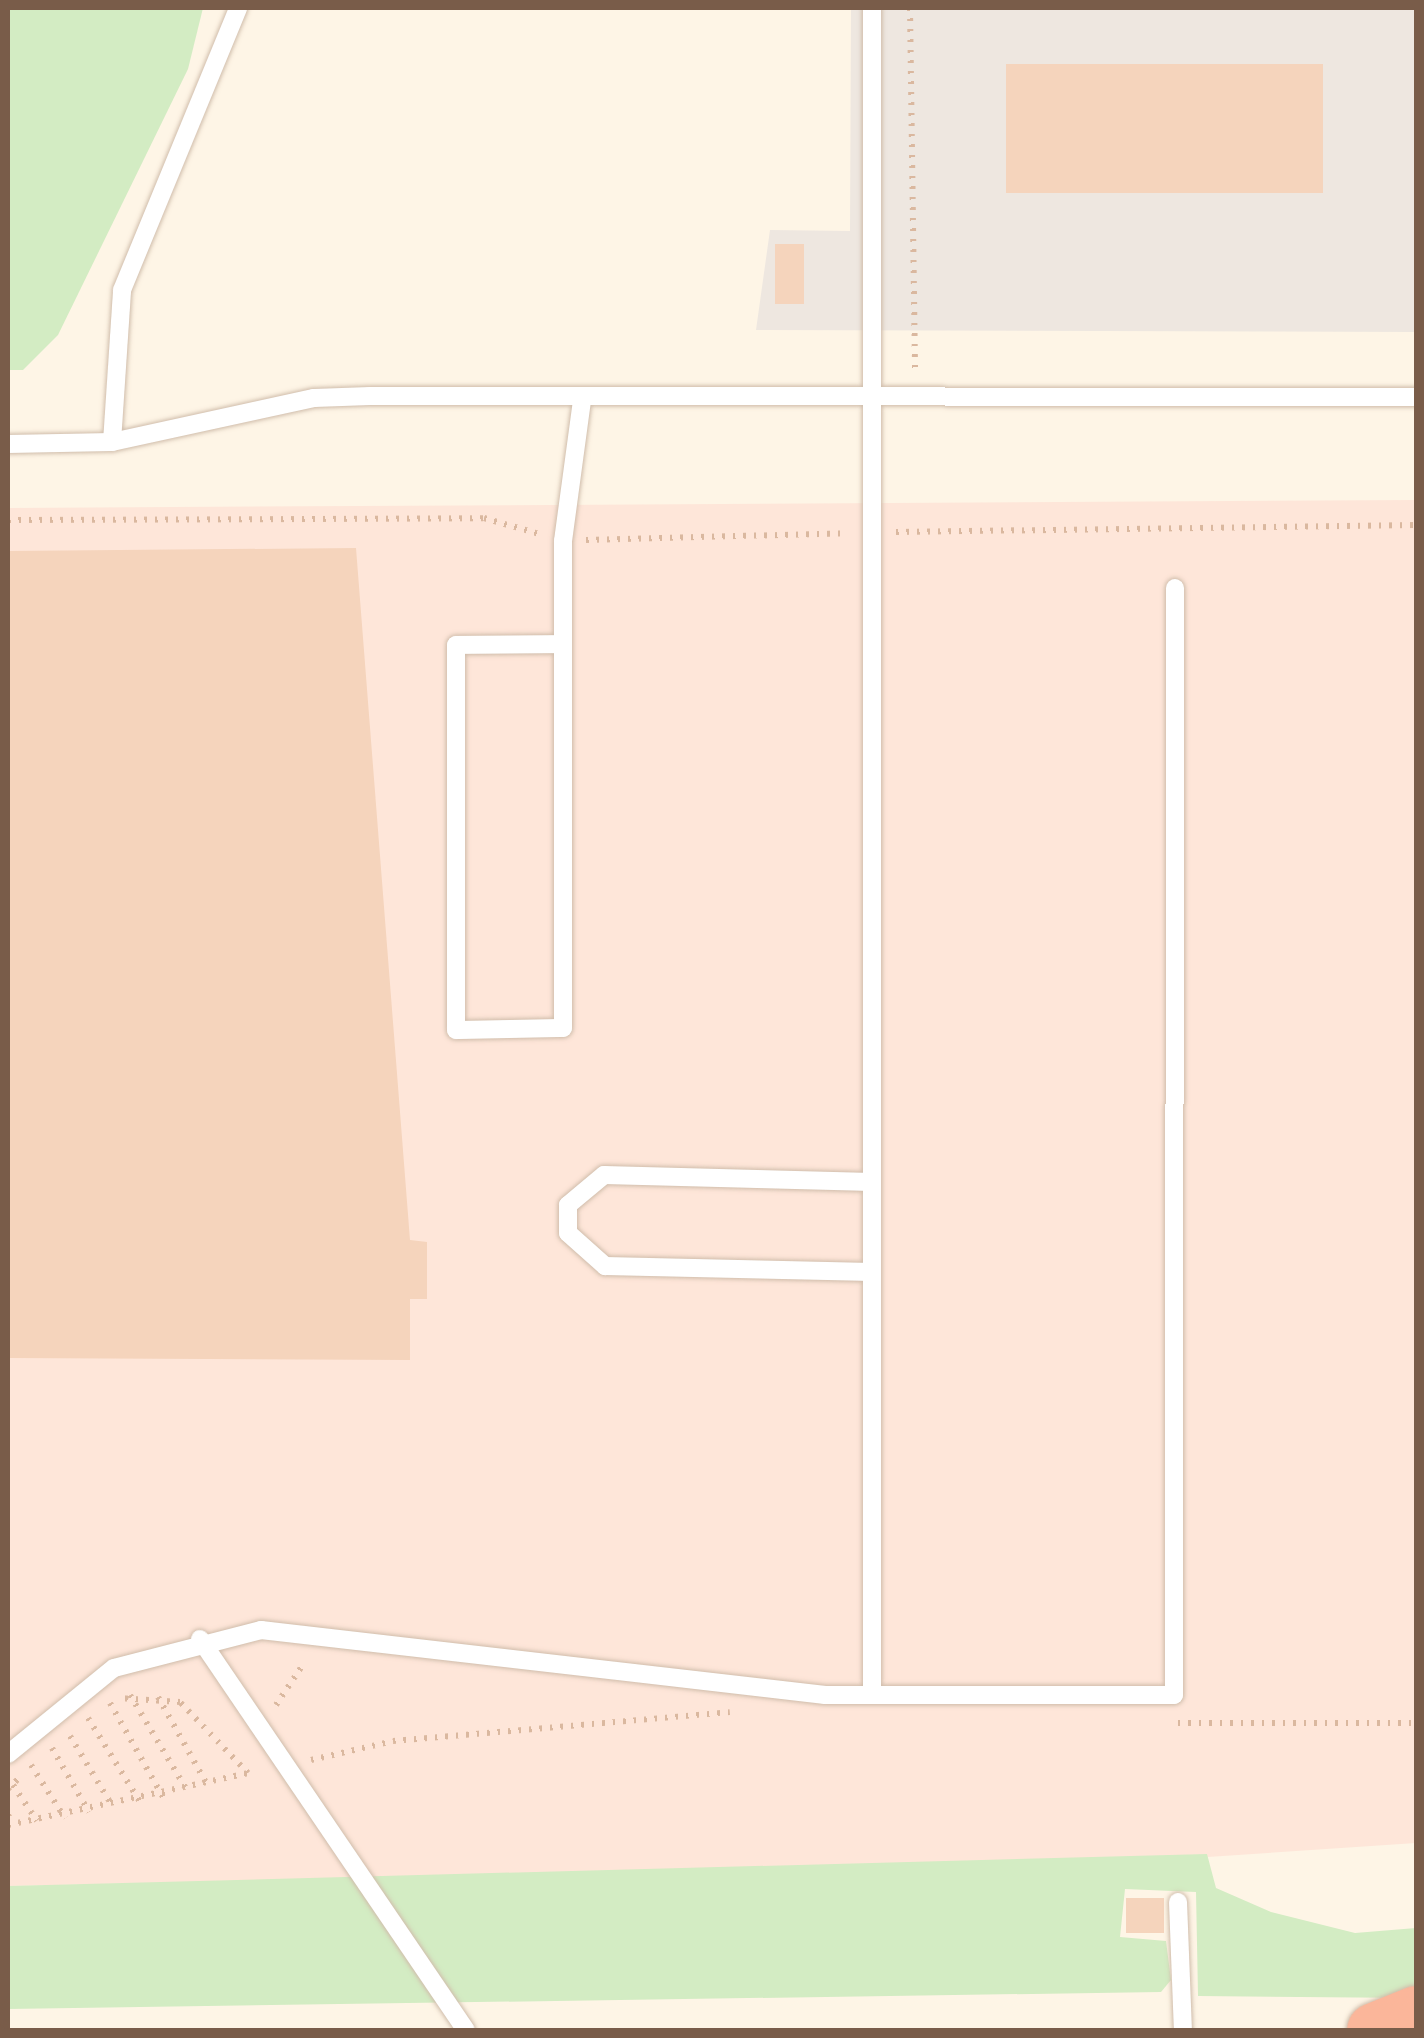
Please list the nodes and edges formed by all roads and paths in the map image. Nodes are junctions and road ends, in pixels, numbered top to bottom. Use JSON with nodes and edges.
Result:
{"nodes":[{"id":1,"x":238,"y":8,"type":"edge"},
{"id":2,"x":872,"y":8,"type":"edge"},
{"id":3,"x":910,"y":8,"type":"edge"},
{"id":4,"x":914,"y":370,"type":"dead end"},
{"id":5,"x":872,"y":395,"type":"junction"},
{"id":6,"x":1416,"y":397,"type":"edge"},
{"id":7,"x":582,"y":400,"type":"junction"},
{"id":8,"x":112,"y":442,"type":"junction"},
{"id":9,"x":8,"y":444,"type":"edge"},
{"id":10,"x":8,"y":520,"type":"edge"},
{"id":11,"x":1416,"y":525,"type":"edge"},
{"id":12,"x":872,"y":533,"type":"junction"},
{"id":13,"x":564,"y":541,"type":"junction"},
{"id":14,"x":1175,"y":588,"type":"dead end"},
{"id":15,"x":563,"y":644,"type":"junction"},
{"id":16,"x":872,"y":1182,"type":"junction"},
{"id":17,"x":872,"y":1272,"type":"junction"},
{"id":18,"x":200,"y":1639,"type":"junction"},
{"id":19,"x":314,"y":1662,"type":"dead end"},
{"id":20,"x":872,"y":1692,"type":"junction"},
{"id":21,"x":130,"y":1695,"type":"junction"},
{"id":22,"x":157,"y":1696,"type":"junction"},
{"id":23,"x":108,"y":1700,"type":"junction"},
{"id":24,"x":670,"y":1702,"type":"dead end"},
{"id":25,"x":85,"y":1712,"type":"junction"},
{"id":26,"x":276,"y":1723,"type":"dead end"},
{"id":27,"x":66,"y":1729,"type":"junction"},
{"id":28,"x":50,"y":1746,"type":"junction"},
{"id":29,"x":8,"y":1754,"type":"edge"},
{"id":30,"x":299,"y":1763,"type":"dead end"},
{"id":31,"x":31,"y":1765,"type":"junction"},
{"id":32,"x":10,"y":1787,"type":"edge"},
{"id":33,"x":209,"y":1788,"type":"junction"},
{"id":34,"x":188,"y":1792,"type":"junction"},
{"id":35,"x":163,"y":1797,"type":"junction"},
{"id":36,"x":140,"y":1802,"type":"junction"},
{"id":37,"x":113,"y":1807,"type":"junction"},
{"id":38,"x":89,"y":1812,"type":"junction"},
{"id":39,"x":8,"y":1815,"type":"edge"},
{"id":40,"x":65,"y":1818,"type":"junction"},
{"id":41,"x":36,"y":1821,"type":"junction"},
{"id":42,"x":10,"y":1824,"type":"edge"},
{"id":43,"x":1178,"y":1902,"type":"dead end"},
{"id":44,"x":1416,"y":2013,"type":"edge"},
{"id":45,"x":466,"y":2030,"type":"edge"},
{"id":46,"x":1183,"y":2030,"type":"edge"},
{"id":47,"x":1374,"y":2030,"type":"edge"}],
"edges":[{"from":1,"to":8,"type":"lane"},
{"from":2,"to":5,"type":"lane"},
{"from":3,"to":4,"type":"path"},
{"from":5,"to":6,"type":"lane"},
{"from":5,"to":7,"type":"lane"},
{"from":5,"to":12,"type":"lane"},
{"from":7,"to":8,"type":"lane"},
{"from":7,"to":13,"type":"lane"},
{"from":8,"to":9,"type":"lane"},
{"from":10,"to":13,"type":"path"},
{"from":11,"to":12,"type":"path"},
{"from":12,"to":13,"type":"path"},
{"from":12,"to":16,"type":"lane"},
{"from":13,"to":15,"type":"lane"},
{"from":14,"to":20,"type":"lane"},
{"from":15,"to":15,"type":"lane"},
{"from":16,"to":17,"type":"lane"},
{"from":16,"to":17,"type":"lane"},
{"from":17,"to":20,"type":"lane"},
{"from":18,"to":20,"type":"lane"},
{"from":18,"to":29,"type":"lane"},
{"from":18,"to":45,"type":"lane"},
{"from":19,"to":26,"type":"path"},
{"from":21,"to":22,"type":"path"},
{"from":21,"to":23,"type":"path"},
{"from":21,"to":34,"type":"path"},
{"from":22,"to":33,"type":"path"},
{"from":22,"to":33,"type":"path"},
{"from":23,"to":25,"type":"path"},
{"from":23,"to":35,"type":"path"},
{"from":24,"to":30,"type":"path"},
{"from":25,"to":27,"type":"path"},
{"from":25,"to":36,"type":"path"},
{"from":27,"to":28,"type":"path"},
{"from":27,"to":37,"type":"path"},
{"from":28,"to":31,"type":"path"},
{"from":28,"to":38,"type":"path"},
{"from":31,"to":32,"type":"path"},
{"from":31,"to":40,"type":"path"},
{"from":32,"to":41,"type":"path"},
{"from":33,"to":34,"type":"path"},
{"from":34,"to":35,"type":"path"},
{"from":35,"to":36,"type":"path"},
{"from":36,"to":37,"type":"path"},
{"from":37,"to":38,"type":"path"},
{"from":38,"to":40,"type":"path"},
{"from":39,"to":42,"type":"path"},
{"from":40,"to":41,"type":"path"},
{"from":41,"to":42,"type":"path"},
{"from":43,"to":46,"type":"lane"},
{"from":44,"to":47,"type":"highway"}]}
